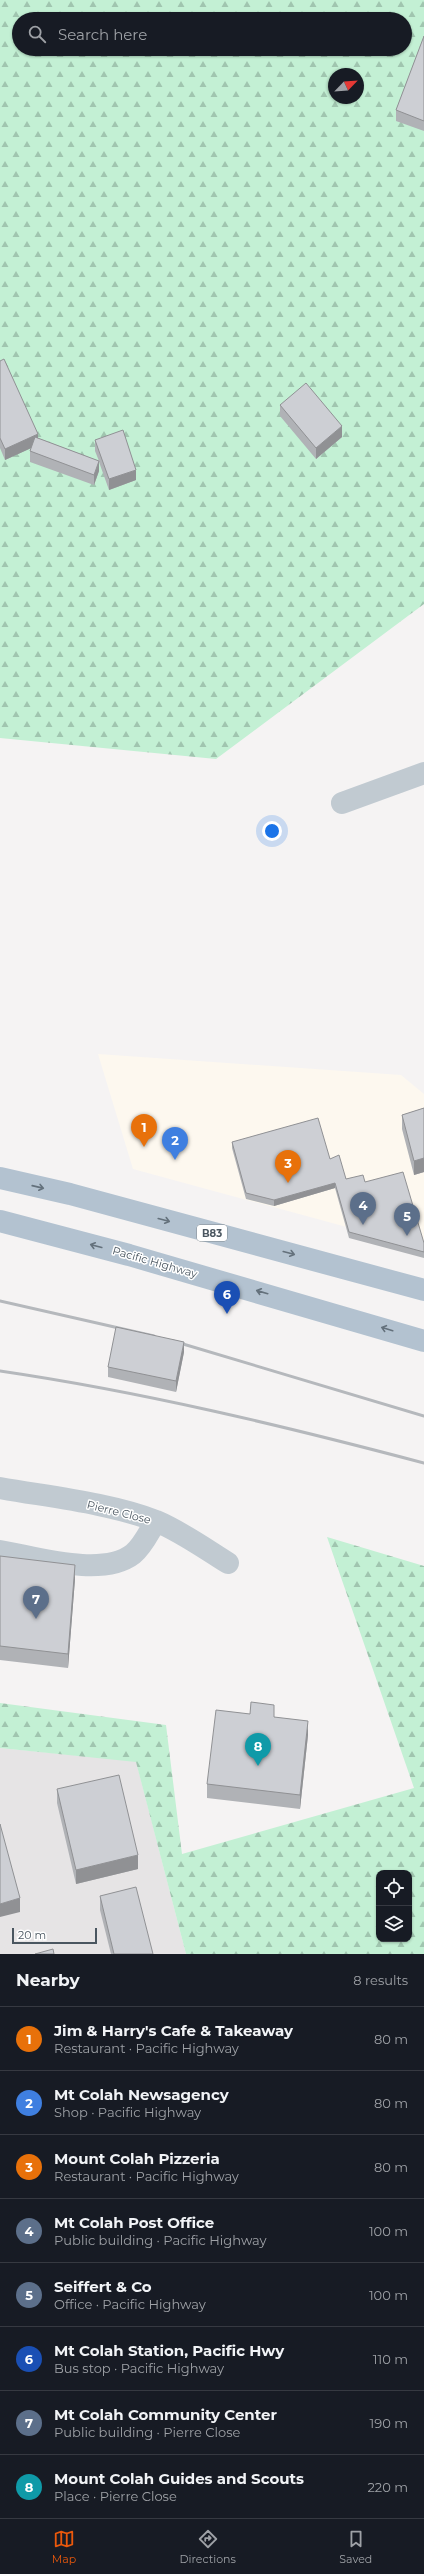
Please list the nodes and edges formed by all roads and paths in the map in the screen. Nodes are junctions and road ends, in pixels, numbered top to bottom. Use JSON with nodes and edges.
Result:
{"nodes":[{"id":1,"x":424,"y":774,"type":"edge"},
{"id":2,"x":342,"y":803,"type":"dead end"},
{"id":3,"x":0,"y":1178,"type":"edge"},
{"id":4,"x":0,"y":1221,"type":"edge"},
{"id":5,"x":424,"y":1290,"type":"edge"},
{"id":6,"x":424,"y":1341,"type":"edge"},
{"id":7,"x":0,"y":1488,"type":"edge"},
{"id":8,"x":156,"y":1521,"type":"junction"},
{"id":9,"x":0,"y":1551,"type":"edge"},
{"id":10,"x":228,"y":1563,"type":"dead end"}],
"edges":[{"from":1,"to":2,"type":"street"},
{"from":3,"to":5,"type":"main road","number":"B83","one_way":true},
{"from":6,"to":4,"type":"main road","name":"Pacific Highway","one_way":true},
{"from":7,"to":8,"type":"street","name":"Pierre Close"},
{"from":8,"to":9,"type":"street"},
{"from":8,"to":10,"type":"street","name":"Pierre Close"}]}
